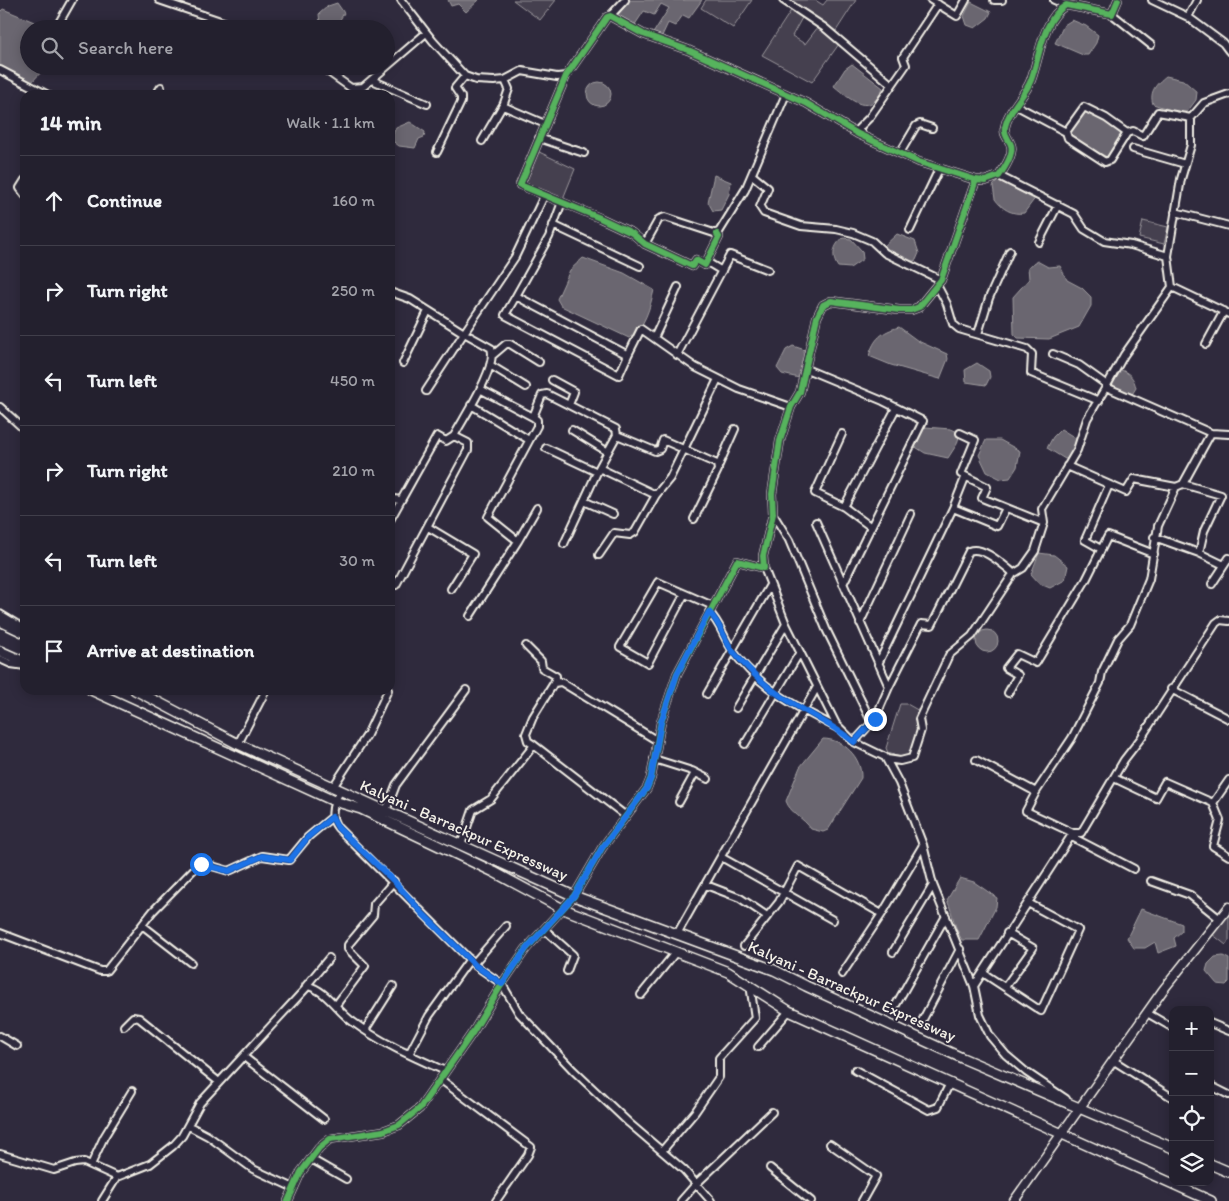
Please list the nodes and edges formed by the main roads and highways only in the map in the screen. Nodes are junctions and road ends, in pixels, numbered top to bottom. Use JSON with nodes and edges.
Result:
{"nodes":[{"id":1,"x":0,"y":622,"type":"edge"},
{"id":2,"x":20,"y":631,"type":"edge"},
{"id":3,"x":0,"y":651,"type":"edge"},
{"id":4,"x":20,"y":660,"type":"edge"},
{"id":5,"x":102,"y":695,"type":"edge"},
{"id":6,"x":145,"y":695,"type":"edge"},
{"id":7,"x":1229,"y":907,"type":"edge"},
{"id":8,"x":1081,"y":1109,"type":"junction"},
{"id":9,"x":1061,"y":1132,"type":"junction"},
{"id":10,"x":1169,"y":1146,"type":"edge"},
{"id":11,"x":1214,"y":1166,"type":"edge"},
{"id":12,"x":1229,"y":1172,"type":"edge"},
{"id":13,"x":1014,"y":1201,"type":"edge"},
{"id":14,"x":1211,"y":1201,"type":"edge"}],
"edges":[{"from":1,"to":2,"type":"highway"},
{"from":3,"to":4,"type":"highway"},
{"from":5,"to":9,"type":"highway"},
{"from":6,"to":8,"type":"highway","name":"Kalyani - Barrackpur Expressway"},
{"from":7,"to":8,"type":"main road"},
{"from":8,"to":9,"type":"main road"},
{"from":8,"to":10,"type":"highway","name":"Kalyani - Barrackpur Expressway"},
{"from":9,"to":13,"type":"main road"},
{"from":9,"to":14,"type":"highway"},
{"from":11,"to":12,"type":"highway"}]}
